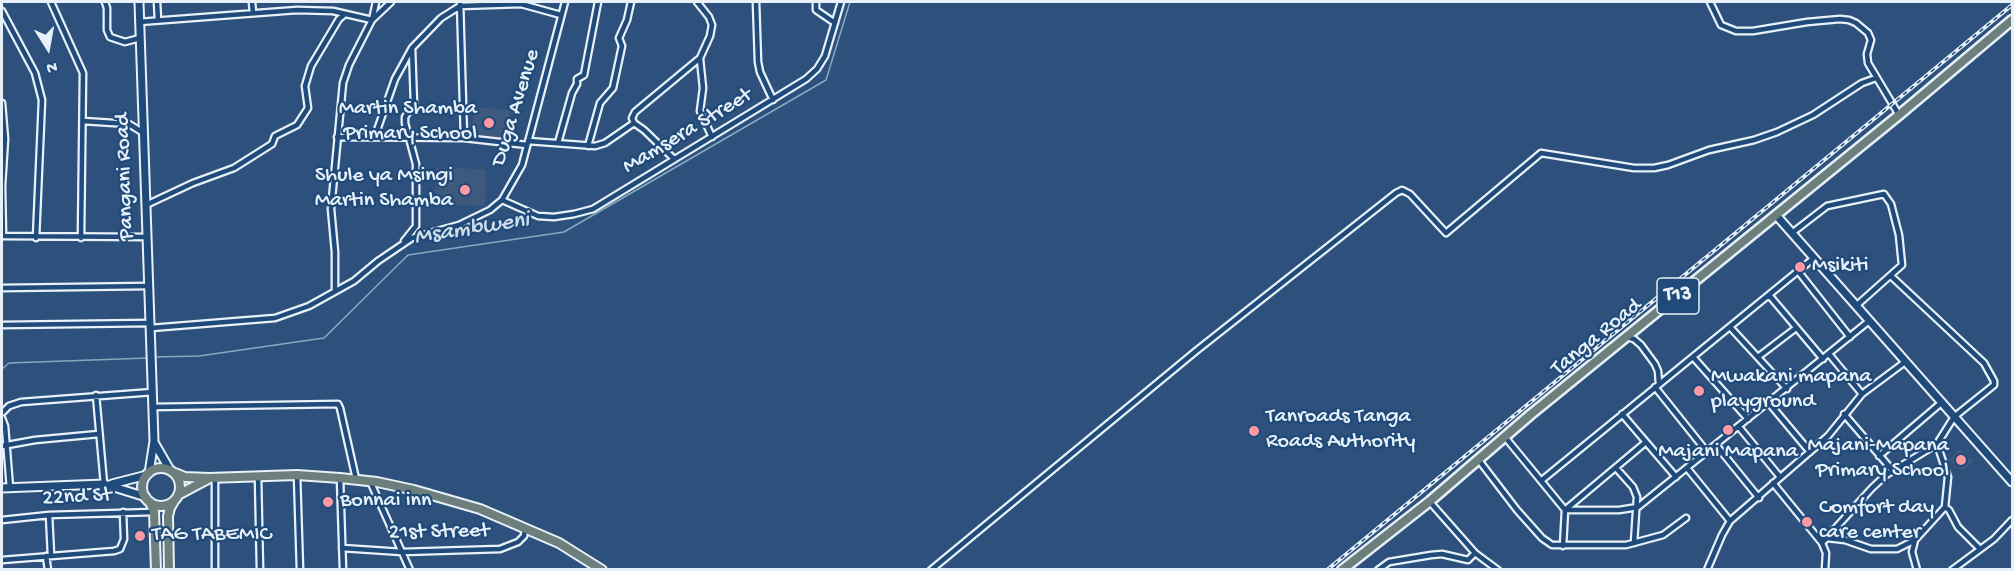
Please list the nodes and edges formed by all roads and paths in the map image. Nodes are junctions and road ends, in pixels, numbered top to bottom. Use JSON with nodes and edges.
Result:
{"nodes":[{"id":1,"x":51,"y":2,"type":"edge"},
{"id":2,"x":105,"y":2,"type":"edge"},
{"id":3,"x":139,"y":2,"type":"edge"},
{"id":4,"x":157,"y":2,"type":"edge"},
{"id":5,"x":252,"y":2,"type":"edge"},
{"id":6,"x":376,"y":2,"type":"edge"},
{"id":7,"x":391,"y":2,"type":"edge"},
{"id":8,"x":565,"y":2,"type":"edge"},
{"id":9,"x":598,"y":2,"type":"edge"},
{"id":10,"x":631,"y":2,"type":"edge"},
{"id":11,"x":698,"y":2,"type":"edge"},
{"id":12,"x":756,"y":2,"type":"edge"},
{"id":13,"x":816,"y":2,"type":"edge"},
{"id":14,"x":841,"y":2,"type":"edge"},
{"id":15,"x":1710,"y":2,"type":"edge"},
{"id":16,"x":460,"y":4,"type":"edge"},
{"id":17,"x":2,"y":10,"type":"edge"},
{"id":18,"x":253,"y":13,"type":"junction"},
{"id":19,"x":345,"y":14,"type":"junction"},
{"id":20,"x":561,"y":15,"type":"junction"},
{"id":21,"x":372,"y":20,"type":"junction"},
{"id":22,"x":2013,"y":20,"type":"edge"},
{"id":23,"x":158,"y":21,"type":"junction"},
{"id":24,"x":139,"y":22,"type":"junction"},
{"id":25,"x":835,"y":22,"type":"junction"},
{"id":26,"x":140,"y":38,"type":"junction"},
{"id":27,"x":412,"y":48,"type":"junction"},
{"id":28,"x":700,"y":58,"type":"junction"},
{"id":29,"x":1876,"y":78,"type":"junction"},
{"id":30,"x":773,"y":100,"type":"junction"},
{"id":31,"x":2,"y":104,"type":"edge"},
{"id":32,"x":1899,"y":115,"type":"junction"},
{"id":33,"x":83,"y":121,"type":"junction"},
{"id":34,"x":634,"y":123,"type":"junction"},
{"id":35,"x":142,"y":132,"type":"junction"},
{"id":36,"x":375,"y":136,"type":"junction"},
{"id":37,"x":337,"y":137,"type":"junction"},
{"id":38,"x":408,"y":137,"type":"junction"},
{"id":39,"x":712,"y":137,"type":"junction"},
{"id":40,"x":464,"y":138,"type":"junction"},
{"id":41,"x":528,"y":143,"type":"junction"},
{"id":42,"x":558,"y":143,"type":"junction"},
{"id":43,"x":588,"y":146,"type":"junction"},
{"id":44,"x":674,"y":159,"type":"junction"},
{"id":45,"x":502,"y":200,"type":"junction"},
{"id":46,"x":146,"y":205,"type":"junction"},
{"id":47,"x":1776,"y":215,"type":"junction"},
{"id":48,"x":1792,"y":233,"type":"junction"},
{"id":49,"x":2,"y":236,"type":"edge"},
{"id":50,"x":147,"y":237,"type":"junction"},
{"id":51,"x":36,"y":238,"type":"junction"},
{"id":52,"x":81,"y":238,"type":"junction"},
{"id":53,"x":403,"y":243,"type":"junction"},
{"id":54,"x":1814,"y":258,"type":"junction"},
{"id":55,"x":1798,"y":271,"type":"junction"},
{"id":56,"x":1891,"y":276,"type":"junction"},
{"id":57,"x":149,"y":286,"type":"junction"},
{"id":58,"x":2,"y":288,"type":"edge"},
{"id":59,"x":335,"y":291,"type":"junction"},
{"id":60,"x":1768,"y":295,"type":"junction"},
{"id":61,"x":1856,"y":306,"type":"junction"},
{"id":62,"x":1869,"y":321,"type":"junction"},
{"id":63,"x":2,"y":325,"type":"edge"},
{"id":64,"x":151,"y":326,"type":"junction"},
{"id":65,"x":1730,"y":327,"type":"junction"},
{"id":66,"x":1796,"y":328,"type":"junction"},
{"id":67,"x":1627,"y":337,"type":"junction"},
{"id":68,"x":1850,"y":337,"type":"junction"},
{"id":69,"x":1829,"y":354,"type":"junction"},
{"id":70,"x":1693,"y":357,"type":"junction"},
{"id":71,"x":1758,"y":357,"type":"junction"},
{"id":72,"x":1823,"y":359,"type":"junction"},
{"id":73,"x":1905,"y":362,"type":"junction"},
{"id":74,"x":1657,"y":386,"type":"junction"},
{"id":75,"x":1787,"y":388,"type":"junction"},
{"id":76,"x":153,"y":392,"type":"junction"},
{"id":77,"x":1862,"y":394,"type":"junction"},
{"id":78,"x":96,"y":395,"type":"junction"},
{"id":79,"x":1769,"y":403,"type":"junction"},
{"id":80,"x":1941,"y":403,"type":"junction"},
{"id":81,"x":153,"y":407,"type":"junction"},
{"id":82,"x":2,"y":413,"type":"edge"},
{"id":83,"x":1622,"y":414,"type":"junction"},
{"id":84,"x":1844,"y":414,"type":"junction"},
{"id":85,"x":1954,"y":417,"type":"junction"},
{"id":86,"x":2,"y":418,"type":"edge"},
{"id":87,"x":1748,"y":419,"type":"junction"},
{"id":88,"x":1738,"y":427,"type":"junction"},
{"id":89,"x":99,"y":434,"type":"junction"},
{"id":90,"x":1505,"y":437,"type":"junction"},
{"id":91,"x":154,"y":441,"type":"junction"},
{"id":92,"x":1646,"y":442,"type":"junction"},
{"id":93,"x":1937,"y":444,"type":"junction"},
{"id":94,"x":1716,"y":445,"type":"junction"},
{"id":95,"x":4,"y":446,"type":"edge"},
{"id":96,"x":1707,"y":452,"type":"junction"},
{"id":97,"x":1810,"y":452,"type":"junction"},
{"id":98,"x":1880,"y":456,"type":"junction"},
{"id":99,"x":1478,"y":459,"type":"junction"},
{"id":100,"x":1616,"y":468,"type":"junction"},
{"id":101,"x":1687,"y":468,"type":"junction"},
{"id":102,"x":1893,"y":471,"type":"junction"},
{"id":103,"x":172,"y":472,"type":"junction"},
{"id":104,"x":148,"y":474,"type":"junction"},
{"id":105,"x":258,"y":476,"type":"junction"},
{"id":106,"x":297,"y":476,"type":"junction"},
{"id":107,"x":340,"y":477,"type":"junction"},
{"id":108,"x":1676,"y":477,"type":"junction"},
{"id":109,"x":1780,"y":477,"type":"junction"},
{"id":110,"x":212,"y":478,"type":"junction"},
{"id":111,"x":356,"y":479,"type":"junction"},
{"id":112,"x":1542,"y":480,"type":"junction"},
{"id":113,"x":370,"y":481,"type":"junction"},
{"id":114,"x":2013,"y":482,"type":"edge"},
{"id":115,"x":1773,"y":483,"type":"junction"},
{"id":116,"x":107,"y":485,"type":"junction"},
{"id":117,"x":2,"y":488,"type":"edge"},
{"id":118,"x":10,"y":488,"type":"junction"},
{"id":119,"x":176,"y":498,"type":"junction"},
{"id":120,"x":1758,"y":498,"type":"junction"},
{"id":121,"x":148,"y":499,"type":"junction"},
{"id":122,"x":1430,"y":501,"type":"junction"},
{"id":123,"x":1638,"y":507,"type":"junction"},
{"id":124,"x":1945,"y":507,"type":"junction"},
{"id":125,"x":1565,"y":510,"type":"junction"},
{"id":126,"x":154,"y":512,"type":"junction"},
{"id":127,"x":123,"y":513,"type":"junction"},
{"id":128,"x":49,"y":514,"type":"junction"},
{"id":129,"x":1686,"y":518,"type":"dead end"},
{"id":130,"x":2,"y":520,"type":"edge"},
{"id":131,"x":2013,"y":520,"type":"edge"},
{"id":132,"x":1730,"y":521,"type":"junction"},
{"id":133,"x":525,"y":528,"type":"junction"},
{"id":134,"x":1827,"y":538,"type":"junction"},
{"id":135,"x":1915,"y":540,"type":"junction"},
{"id":136,"x":1634,"y":543,"type":"junction"},
{"id":137,"x":1822,"y":543,"type":"junction"},
{"id":138,"x":1563,"y":546,"type":"junction"},
{"id":139,"x":342,"y":548,"type":"junction"},
{"id":140,"x":1980,"y":549,"type":"junction"},
{"id":141,"x":402,"y":552,"type":"junction"},
{"id":142,"x":1475,"y":553,"type":"junction"},
{"id":143,"x":49,"y":556,"type":"junction"},
{"id":144,"x":2,"y":560,"type":"edge"},
{"id":145,"x":1344,"y":569,"type":"edge"},
{"id":146,"x":48,"y":570,"type":"edge"},
{"id":147,"x":156,"y":570,"type":"edge"},
{"id":148,"x":169,"y":570,"type":"edge"},
{"id":149,"x":215,"y":570,"type":"edge"},
{"id":150,"x":260,"y":570,"type":"edge"},
{"id":151,"x":300,"y":570,"type":"edge"},
{"id":152,"x":343,"y":570,"type":"edge"},
{"id":153,"x":410,"y":570,"type":"edge"},
{"id":154,"x":602,"y":570,"type":"edge"},
{"id":155,"x":931,"y":570,"type":"edge"},
{"id":156,"x":1378,"y":570,"type":"edge"},
{"id":157,"x":1498,"y":570,"type":"edge"},
{"id":158,"x":1707,"y":570,"type":"edge"},
{"id":159,"x":1825,"y":570,"type":"edge"},
{"id":160,"x":1917,"y":570,"type":"edge"},
{"id":161,"x":1952,"y":570,"type":"edge"}],
"edges":[{"from":1,"to":33,"type":"street"},
{"from":2,"to":26,"type":"street"},
{"from":3,"to":24,"type":"street","name":"Pangani Road"},
{"from":4,"to":23,"type":"street"},
{"from":5,"to":18,"type":"street"},
{"from":6,"to":21,"type":"street"},
{"from":7,"to":21,"type":"street"},
{"from":8,"to":20,"type":"street","name":"Duga Avenue"},
{"from":9,"to":42,"type":"street"},
{"from":10,"to":43,"type":"street"},
{"from":11,"to":28,"type":"street"},
{"from":12,"to":30,"type":"street"},
{"from":13,"to":25,"type":"street"},
{"from":14,"to":25,"type":"street","name":"Mamsera Street"},
{"from":15,"to":29,"type":"street"},
{"from":16,"to":20,"type":"street"},
{"from":16,"to":27,"type":"street"},
{"from":16,"to":40,"type":"street"},
{"from":17,"to":51,"type":"street"},
{"from":18,"to":19,"type":"street"},
{"from":18,"to":23,"type":"street"},
{"from":19,"to":21,"type":"street"},
{"from":19,"to":46,"type":"street"},
{"from":20,"to":41,"type":"street","name":"Duga Avenue"},
{"from":21,"to":37,"type":"street"},
{"from":22,"to":32,"type":"highway","name":"Tanga Road","number":"T13"},
{"from":23,"to":24,"type":"street"},
{"from":24,"to":26,"type":"street","name":"Pangani Road"},
{"from":25,"to":30,"type":"street","name":"Mamsera Street"},
{"from":26,"to":35,"type":"street","name":"Pangani Road"},
{"from":27,"to":36,"type":"street"},
{"from":27,"to":38,"type":"street"},
{"from":28,"to":34,"type":"street"},
{"from":28,"to":39,"type":"street"},
{"from":29,"to":32,"type":"street"},
{"from":29,"to":155,"type":"street"},
{"from":30,"to":39,"type":"street","name":"Mamsera Street"},
{"from":31,"to":49,"type":"street"},
{"from":32,"to":47,"type":"highway","name":"Tanga Road","number":"T13"},
{"from":33,"to":35,"type":"street"},
{"from":33,"to":52,"type":"street"},
{"from":34,"to":43,"type":"street"},
{"from":34,"to":44,"type":"street"},
{"from":35,"to":46,"type":"street","name":"Pangani Road"},
{"from":36,"to":37,"type":"street"},
{"from":36,"to":38,"type":"street"},
{"from":37,"to":59,"type":"street"},
{"from":38,"to":40,"type":"street"},
{"from":38,"to":53,"type":"street"},
{"from":39,"to":44,"type":"street","name":"Mamsera Street"},
{"from":40,"to":41,"type":"street"},
{"from":41,"to":42,"type":"street"},
{"from":41,"to":45,"type":"street","name":"Duga Avenue"},
{"from":42,"to":43,"type":"street"},
{"from":44,"to":45,"type":"street","name":"Mamsera Street"},
{"from":45,"to":53,"type":"street","name":"Duga Avenue"},
{"from":46,"to":50,"type":"street","name":"Pangani Road"},
{"from":47,"to":48,"type":"street"},
{"from":47,"to":67,"type":"highway","name":"Tanga Road","number":"T13"},
{"from":48,"to":54,"type":"street"},
{"from":48,"to":56,"type":"street"},
{"from":49,"to":51,"type":"street"},
{"from":50,"to":52,"type":"street"},
{"from":50,"to":57,"type":"street","name":"Pangani Road"},
{"from":51,"to":52,"type":"street"},
{"from":53,"to":59,"type":"street","name":"Duga Avenue"},
{"from":54,"to":55,"type":"street"},
{"from":54,"to":61,"type":"street"},
{"from":55,"to":60,"type":"street"},
{"from":55,"to":68,"type":"street"},
{"from":56,"to":61,"type":"street"},
{"from":56,"to":85,"type":"street"},
{"from":57,"to":58,"type":"street"},
{"from":57,"to":64,"type":"street","name":"Pangani Road"},
{"from":59,"to":64,"type":"street","name":"Duga Avenue"},
{"from":60,"to":65,"type":"street"},
{"from":60,"to":66,"type":"street"},
{"from":61,"to":62,"type":"street"},
{"from":62,"to":68,"type":"street"},
{"from":62,"to":73,"type":"street"},
{"from":63,"to":64,"type":"street","name":"Duga Avenue"},
{"from":64,"to":76,"type":"street","name":"Pangani Road"},
{"from":65,"to":70,"type":"street"},
{"from":65,"to":71,"type":"street"},
{"from":66,"to":71,"type":"street"},
{"from":66,"to":72,"type":"street"},
{"from":67,"to":74,"type":"street"},
{"from":67,"to":90,"type":"highway","name":"Tanga Road","number":"T13"},
{"from":68,"to":69,"type":"street"},
{"from":69,"to":72,"type":"street"},
{"from":69,"to":77,"type":"street"},
{"from":70,"to":74,"type":"street"},
{"from":70,"to":87,"type":"street"},
{"from":71,"to":75,"type":"street"},
{"from":72,"to":75,"type":"street"},
{"from":73,"to":77,"type":"street"},
{"from":73,"to":80,"type":"street"},
{"from":74,"to":83,"type":"street"},
{"from":74,"to":96,"type":"street"},
{"from":75,"to":79,"type":"street"},
{"from":76,"to":78,"type":"street"},
{"from":76,"to":81,"type":"street","name":"Pangani Road"},
{"from":77,"to":84,"type":"street"},
{"from":78,"to":82,"type":"street"},
{"from":78,"to":89,"type":"street"},
{"from":79,"to":87,"type":"street"},
{"from":79,"to":97,"type":"street"},
{"from":80,"to":85,"type":"street"},
{"from":80,"to":98,"type":"street"},
{"from":81,"to":91,"type":"street","name":"Pangani Road"},
{"from":81,"to":111,"type":"street"},
{"from":83,"to":92,"type":"street"},
{"from":83,"to":112,"type":"street"},
{"from":84,"to":97,"type":"street"},
{"from":84,"to":98,"type":"street"},
{"from":85,"to":93,"type":"street"},
{"from":85,"to":114,"type":"street"},
{"from":86,"to":95,"type":"street"},
{"from":87,"to":88,"type":"street"},
{"from":88,"to":94,"type":"street"},
{"from":88,"to":109,"type":"street"},
{"from":89,"to":95,"type":"street"},
{"from":89,"to":116,"type":"street"},
{"from":90,"to":99,"type":"highway","name":"Tanga Road","number":"T13"},
{"from":90,"to":112,"type":"street"},
{"from":91,"to":103,"type":"street"},
{"from":91,"to":104,"type":"street","name":"Pangani Road"},
{"from":92,"to":100,"type":"street"},
{"from":92,"to":108,"type":"street"},
{"from":93,"to":102,"type":"street"},
{"from":93,"to":124,"type":"street"},
{"from":94,"to":96,"type":"street"},
{"from":94,"to":120,"type":"street"},
{"from":95,"to":118,"type":"street"},
{"from":96,"to":101,"type":"street"},
{"from":97,"to":109,"type":"street"},
{"from":98,"to":102,"type":"street"},
{"from":99,"to":122,"type":"highway","name":"Tanga Road","number":"T13"},
{"from":99,"to":138,"type":"street"},
{"from":100,"to":123,"type":"street"},
{"from":100,"to":125,"type":"street"},
{"from":101,"to":108,"type":"street"},
{"from":101,"to":132,"type":"street"},
{"from":102,"to":134,"type":"street"},
{"from":103,"to":104,"type":"main road"},
{"from":103,"to":110,"type":"main road"},
{"from":103,"to":119,"type":"main road"},
{"from":104,"to":116,"type":"street"},
{"from":104,"to":121,"type":"main road"},
{"from":105,"to":106,"type":"main road"},
{"from":105,"to":110,"type":"main road"},
{"from":105,"to":150,"type":"street"},
{"from":106,"to":107,"type":"main road"},
{"from":106,"to":151,"type":"street"},
{"from":107,"to":111,"type":"main road"},
{"from":107,"to":139,"type":"street"},
{"from":108,"to":123,"type":"street"},
{"from":109,"to":115,"type":"street"},
{"from":110,"to":119,"type":"main road"},
{"from":110,"to":149,"type":"street"},
{"from":111,"to":113,"type":"main road"},
{"from":112,"to":125,"type":"street"},
{"from":113,"to":133,"type":"main road"},
{"from":113,"to":141,"type":"street"},
{"from":115,"to":120,"type":"street"},
{"from":115,"to":137,"type":"street"},
{"from":116,"to":118,"type":"street"},
{"from":116,"to":121,"type":"street"},
{"from":117,"to":118,"type":"street"},
{"from":119,"to":121,"type":"main road"},
{"from":119,"to":148,"type":"main road"},
{"from":120,"to":132,"type":"street"},
{"from":121,"to":126,"type":"main road"},
{"from":122,"to":142,"type":"street"},
{"from":122,"to":145,"type":"highway","name":"Tanga Road","number":"T13"},
{"from":123,"to":125,"type":"street"},
{"from":123,"to":136,"type":"street"},
{"from":124,"to":135,"type":"street"},
{"from":124,"to":140,"type":"street"},
{"from":125,"to":138,"type":"street"},
{"from":126,"to":127,"type":"street","name":"22nd St"},
{"from":126,"to":147,"type":"main road"},
{"from":127,"to":128,"type":"street","name":"22nd St"},
{"from":127,"to":143,"type":"street"},
{"from":128,"to":130,"type":"street","name":"22nd St"},
{"from":128,"to":143,"type":"street"},
{"from":129,"to":136,"type":"street"},
{"from":131,"to":140,"type":"street"},
{"from":132,"to":158,"type":"street"},
{"from":133,"to":141,"type":"street","name":"21st Street"},
{"from":133,"to":154,"type":"main road"},
{"from":134,"to":135,"type":"street"},
{"from":134,"to":137,"type":"street"},
{"from":135,"to":160,"type":"street"},
{"from":136,"to":138,"type":"street"},
{"from":137,"to":159,"type":"street"},
{"from":139,"to":141,"type":"street","name":"21st Street"},
{"from":139,"to":152,"type":"street"},
{"from":140,"to":161,"type":"street"},
{"from":141,"to":153,"type":"street"},
{"from":142,"to":156,"type":"street"},
{"from":142,"to":157,"type":"street"},
{"from":143,"to":144,"type":"street"},
{"from":143,"to":146,"type":"street"}]}
